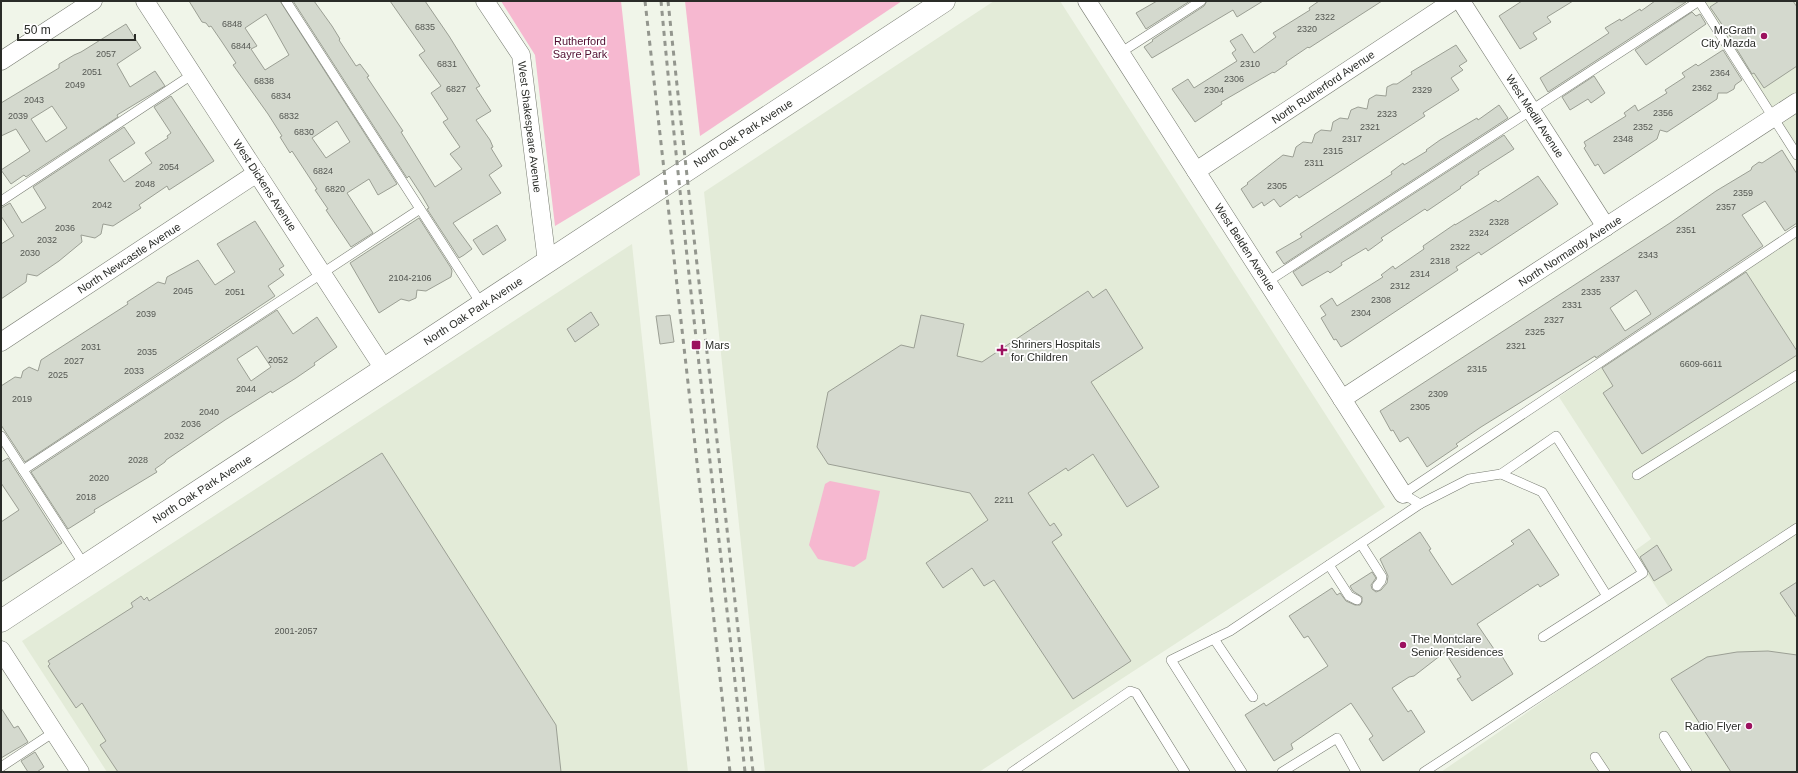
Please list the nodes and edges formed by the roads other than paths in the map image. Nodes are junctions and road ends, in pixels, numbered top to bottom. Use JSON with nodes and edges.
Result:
{"nodes":[{"id":1,"x":93,"y":1,"type":"edge"},
{"id":2,"x":146,"y":1,"type":"edge"},
{"id":3,"x":286,"y":1,"type":"edge"},
{"id":4,"x":486,"y":1,"type":"edge"},
{"id":5,"x":944,"y":1,"type":"edge"},
{"id":6,"x":1087,"y":1,"type":"edge"},
{"id":7,"x":1201,"y":1,"type":"edge"},
{"id":8,"x":1699,"y":1,"type":"edge"},
{"id":9,"x":1458,"y":3,"type":"edge"},
{"id":10,"x":1120,"y":54,"type":"junction"},
{"id":11,"x":1,"y":61,"type":"edge"},
{"id":12,"x":193,"y":74,"type":"junction"},
{"id":13,"x":1797,"y":102,"type":"edge"},
{"id":14,"x":1532,"y":110,"type":"junction"},
{"id":15,"x":1773,"y":118,"type":"junction"},
{"id":16,"x":1797,"y":155,"type":"edge"},
{"id":17,"x":1196,"y":171,"type":"junction"},
{"id":18,"x":257,"y":173,"type":"junction"},
{"id":19,"x":1,"y":201,"type":"edge"},
{"id":20,"x":420,"y":210,"type":"junction"},
{"id":21,"x":1606,"y":226,"type":"junction"},
{"id":22,"x":1797,"y":231,"type":"edge"},
{"id":23,"x":547,"y":262,"type":"junction"},
{"id":24,"x":322,"y":274,"type":"junction"},
{"id":25,"x":1267,"y":282,"type":"junction"},
{"id":26,"x":482,"y":305,"type":"junction"},
{"id":27,"x":1,"y":342,"type":"edge"},
{"id":28,"x":384,"y":369,"type":"junction"},
{"id":29,"x":1797,"y":375,"type":"edge"},
{"id":30,"x":1342,"y":399,"type":"junction"},
{"id":31,"x":1,"y":436,"type":"edge"},
{"id":32,"x":23,"y":470,"type":"junction"},
{"id":33,"x":1501,"y":474,"type":"junction"},
{"id":34,"x":1637,"y":475,"type":"dead end"},
{"id":35,"x":1403,"y":494,"type":"junction"},
{"id":36,"x":1420,"y":504,"type":"junction"},
{"id":37,"x":1797,"y":528,"type":"edge"},
{"id":38,"x":1361,"y":544,"type":"junction"},
{"id":39,"x":1329,"y":565,"type":"junction"},
{"id":40,"x":85,"y":566,"type":"junction"},
{"id":41,"x":1377,"y":586,"type":"dead end"},
{"id":42,"x":1607,"y":596,"type":"junction"},
{"id":43,"x":1357,"y":600,"type":"dead end"},
{"id":44,"x":1,"y":621,"type":"edge"},
{"id":45,"x":1543,"y":636,"type":"dead end"},
{"id":46,"x":1214,"y":639,"type":"junction"},
{"id":47,"x":1,"y":650,"type":"edge"},
{"id":48,"x":1253,"y":697,"type":"dead end"},
{"id":49,"x":54,"y":732,"type":"junction"},
{"id":50,"x":1664,"y":736,"type":"dead end"},
{"id":51,"x":1595,"y":757,"type":"dead end"},
{"id":52,"x":1,"y":767,"type":"edge"},
{"id":53,"x":80,"y":772,"type":"edge"},
{"id":54,"x":1012,"y":772,"type":"edge"},
{"id":55,"x":1186,"y":772,"type":"edge"},
{"id":56,"x":1242,"y":772,"type":"edge"},
{"id":57,"x":1282,"y":772,"type":"edge"},
{"id":58,"x":1356,"y":772,"type":"edge"},
{"id":59,"x":1424,"y":772,"type":"edge"},
{"id":60,"x":1605,"y":772,"type":"edge"},
{"id":61,"x":1687,"y":772,"type":"edge"}],
"edges":[{"from":1,"to":11,"type":"street"},
{"from":2,"to":12,"type":"street","name":"West Dickens Avenue"},
{"from":3,"to":20,"type":"lane"},
{"from":4,"to":23,"type":"street","name":"West Shakespeare Avenue"},
{"from":5,"to":23,"type":"street","name":"North Oak Park Avenue"},
{"from":6,"to":10,"type":"street","name":"West Belden Avenue"},
{"from":7,"to":10,"type":"lane"},
{"from":8,"to":14,"type":"lane"},
{"from":8,"to":15,"type":"lane"},
{"from":9,"to":14,"type":"street","name":"West Medill Avenue"},
{"from":9,"to":17,"type":"street","name":"North Rutherford Avenue"},
{"from":10,"to":17,"type":"street","name":"West Belden Avenue"},
{"from":12,"to":18,"type":"street","name":"West Dickens Avenue"},
{"from":12,"to":19,"type":"lane"},
{"from":13,"to":15,"type":"street","name":"North Normandy Avenue"},
{"from":14,"to":21,"type":"street","name":"West Medill Avenue"},
{"from":14,"to":25,"type":"lane"},
{"from":15,"to":16,"type":"lane"},
{"from":15,"to":21,"type":"street","name":"North Normandy Avenue"},
{"from":17,"to":25,"type":"street","name":"West Belden Avenue"},
{"from":18,"to":24,"type":"street","name":"West Dickens Avenue"},
{"from":18,"to":27,"type":"street","name":"North Newcastle Avenue"},
{"from":20,"to":24,"type":"lane"},
{"from":20,"to":26,"type":"lane"},
{"from":21,"to":30,"type":"street","name":"North Normandy Avenue"},
{"from":22,"to":35,"type":"lane"},
{"from":23,"to":26,"type":"street","name":"North Oak Park Avenue"},
{"from":24,"to":28,"type":"street","name":"West Dickens Avenue"},
{"from":24,"to":32,"type":"lane"},
{"from":25,"to":30,"type":"street","name":"West Belden Avenue"},
{"from":26,"to":28,"type":"street","name":"North Oak Park Avenue"},
{"from":28,"to":40,"type":"street","name":"North Oak Park Avenue"},
{"from":29,"to":34,"type":"lane"},
{"from":30,"to":35,"type":"street","name":"West Belden Avenue"},
{"from":31,"to":32,"type":"lane"},
{"from":32,"to":40,"type":"lane"},
{"from":33,"to":36,"type":"lane"},
{"from":33,"to":42,"type":"lane"},
{"from":33,"to":42,"type":"lane"},
{"from":35,"to":36,"type":"lane"},
{"from":36,"to":38,"type":"lane"},
{"from":37,"to":59,"type":"lane"},
{"from":38,"to":39,"type":"lane"},
{"from":38,"to":41,"type":"lane"},
{"from":39,"to":43,"type":"lane"},
{"from":39,"to":46,"type":"lane"},
{"from":40,"to":44,"type":"street","name":"North Oak Park Avenue"},
{"from":42,"to":45,"type":"lane"},
{"from":46,"to":48,"type":"lane"},
{"from":46,"to":56,"type":"lane"},
{"from":47,"to":49,"type":"street"},
{"from":49,"to":52,"type":"lane"},
{"from":49,"to":53,"type":"street"},
{"from":50,"to":61,"type":"lane"},
{"from":51,"to":60,"type":"lane"},
{"from":54,"to":55,"type":"lane"},
{"from":57,"to":58,"type":"lane"}]}
